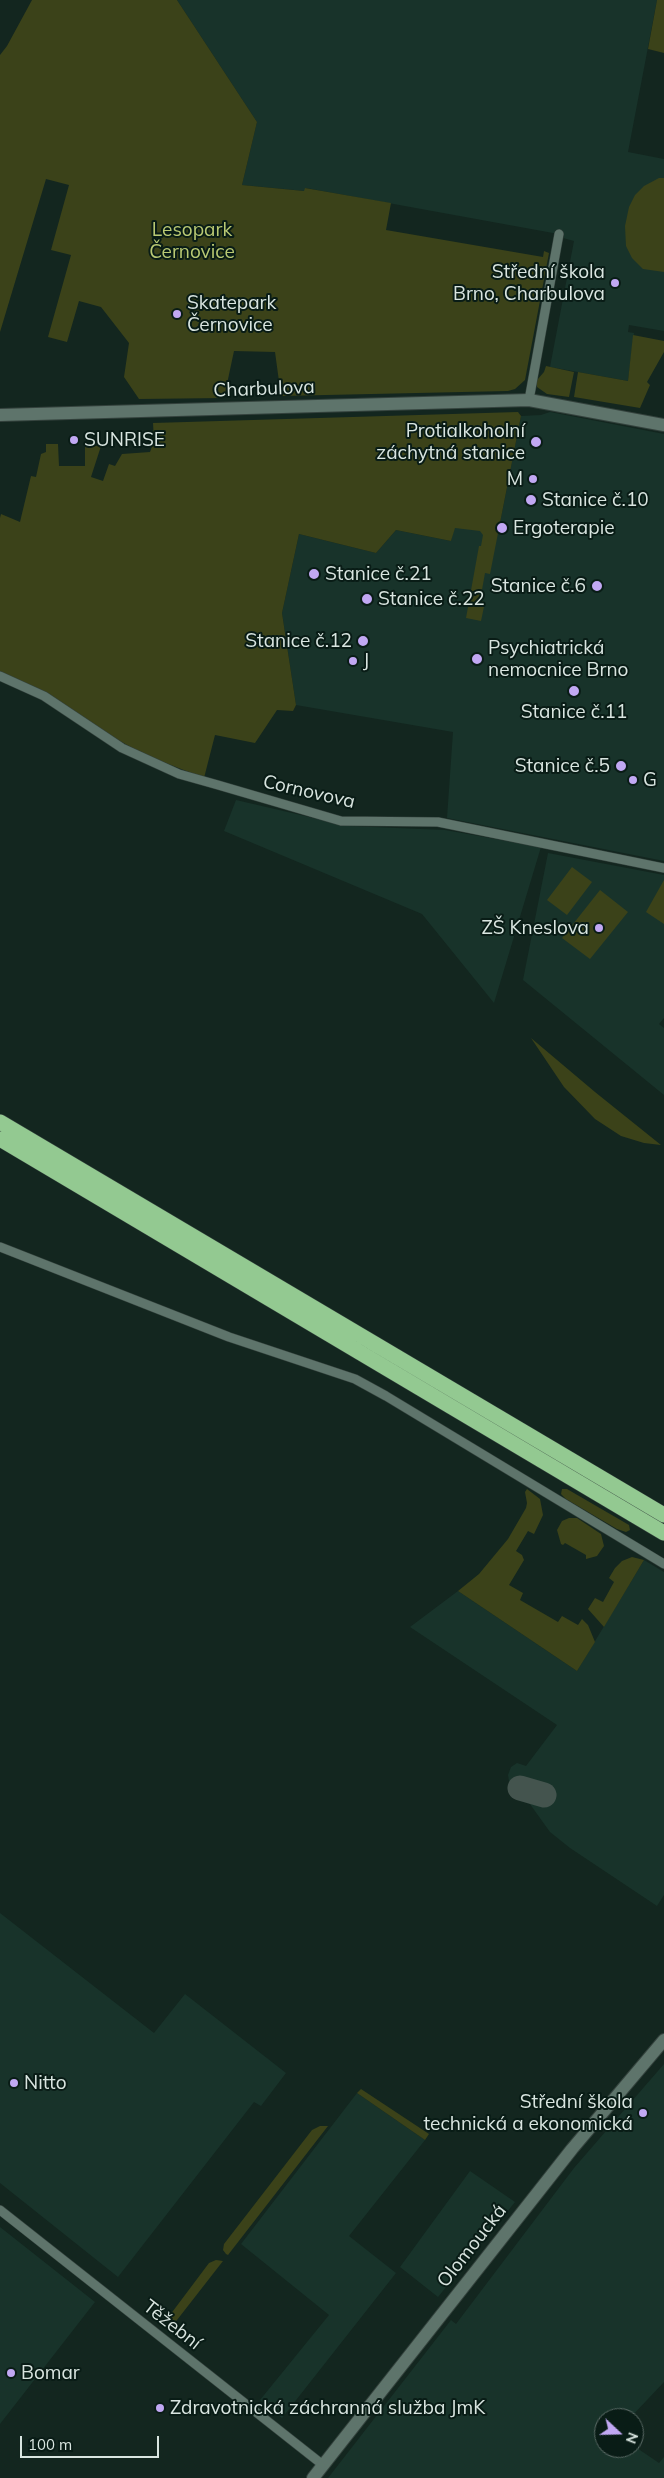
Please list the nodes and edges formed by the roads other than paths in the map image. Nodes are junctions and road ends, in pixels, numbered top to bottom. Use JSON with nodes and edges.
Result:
{"nodes":[{"id":1,"x":560,"y":234,"type":"dead end"},
{"id":2,"x":529,"y":400,"type":"junction"},
{"id":3,"x":0,"y":415,"type":"edge"},
{"id":4,"x":664,"y":425,"type":"edge"},
{"id":5,"x":0,"y":676,"type":"edge"},
{"id":6,"x":664,"y":868,"type":"edge"},
{"id":7,"x":0,"y":1122,"type":"edge"},
{"id":8,"x":0,"y":1139,"type":"edge"},
{"id":9,"x":0,"y":1247,"type":"edge"},
{"id":10,"x":664,"y":1515,"type":"edge"},
{"id":11,"x":664,"y":1533,"type":"edge"},
{"id":12,"x":664,"y":1564,"type":"edge"},
{"id":13,"x":663,"y":2040,"type":"edge"},
{"id":14,"x":0,"y":2210,"type":"edge"},
{"id":15,"x":323,"y":2465,"type":"junction"},
{"id":16,"x":313,"y":2478,"type":"edge"}],
"edges":[{"from":1,"to":2,"type":"street"},
{"from":2,"to":3,"type":"street","name":"Charbulova"},
{"from":2,"to":4,"type":"street","name":"Charbulova"},
{"from":5,"to":6,"type":"street","name":"Cornovova"},
{"from":7,"to":10,"type":"highway"},
{"from":8,"to":11,"type":"highway"},
{"from":9,"to":12,"type":"street"},
{"from":13,"to":15,"type":"street","name":"Olomoucká"},
{"from":14,"to":15,"type":"street","name":"Těžební"},
{"from":15,"to":16,"type":"street","name":"Olomoucká"}]}
